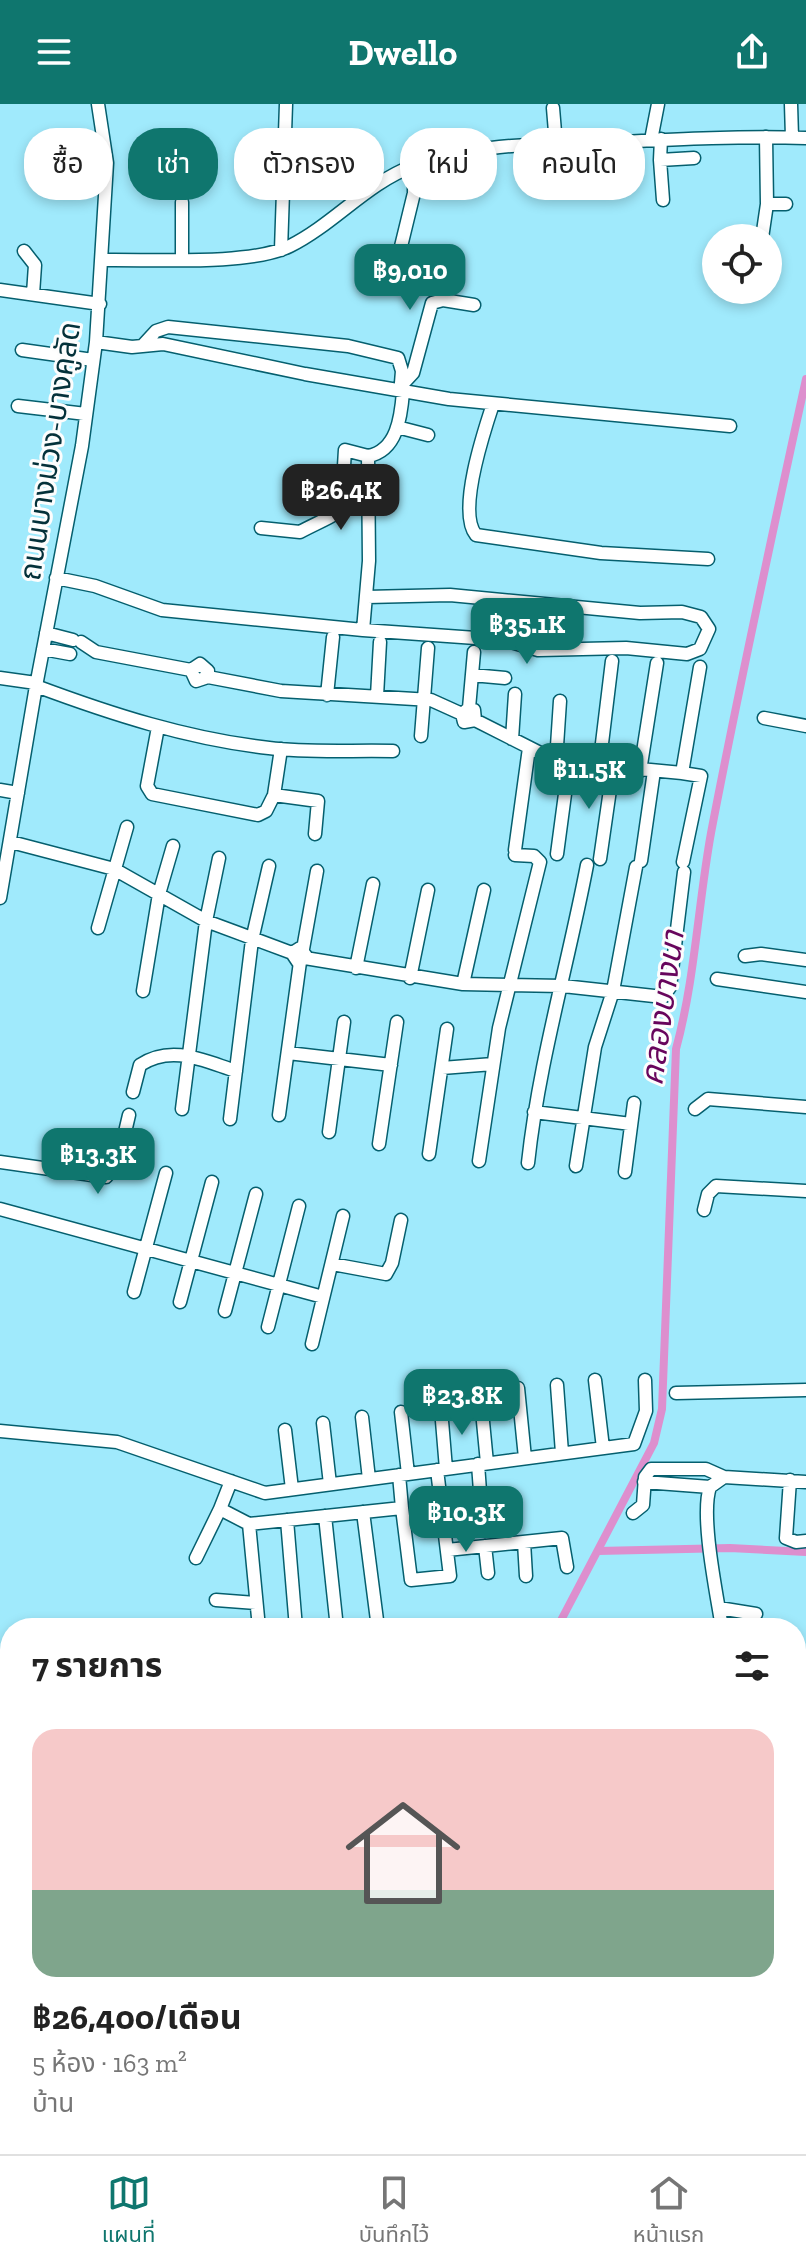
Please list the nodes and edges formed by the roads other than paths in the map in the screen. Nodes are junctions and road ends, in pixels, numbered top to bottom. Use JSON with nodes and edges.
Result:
{"nodes":[{"id":1,"x":98,"y":104,"type":"edge"},
{"id":2,"x":286,"y":104,"type":"edge"},
{"id":3,"x":658,"y":104,"type":"edge"},
{"id":4,"x":791,"y":104,"type":"edge"},
{"id":5,"x":553,"y":108,"type":"dead end"},
{"id":6,"x":555,"y":128,"type":"edge"},
{"id":7,"x":766,"y":137,"type":"junction"},
{"id":8,"x":792,"y":137,"type":"junction"},
{"id":9,"x":806,"y":138,"type":"edge"},
{"id":10,"x":645,"y":140,"type":"edge"},
{"id":11,"x":656,"y":140,"type":"junction"},
{"id":12,"x":694,"y":158,"type":"dead end"},
{"id":13,"x":660,"y":160,"type":"junction"},
{"id":14,"x":400,"y":175,"type":"edge"},
{"id":15,"x":412,"y":200,"type":"edge"},
{"id":16,"x":663,"y":200,"type":"dead end"},
{"id":17,"x":182,"y":202,"type":"dead end"},
{"id":18,"x":767,"y":204,"type":"junction"},
{"id":19,"x":786,"y":204,"type":"dead end"},
{"id":20,"x":764,"y":224,"type":"edge"},
{"id":21,"x":281,"y":250,"type":"junction"},
{"id":22,"x":24,"y":251,"type":"dead end"},
{"id":23,"x":182,"y":258,"type":"junction"},
{"id":24,"x":103,"y":260,"type":"junction"},
{"id":25,"x":396,"y":267,"type":"dead end"},
{"id":26,"x":0,"y":290,"type":"edge"},
{"id":27,"x":33,"y":294,"type":"junction"},
{"id":28,"x":100,"y":304,"type":"junction"},
{"id":29,"x":474,"y":305,"type":"dead end"},
{"id":30,"x":96,"y":342,"type":"junction"},
{"id":31,"x":144,"y":344,"type":"junction"},
{"id":32,"x":22,"y":350,"type":"dead end"},
{"id":33,"x":93,"y":360,"type":"junction"},
{"id":34,"x":401,"y":389,"type":"junction"},
{"id":35,"x":493,"y":404,"type":"junction"},
{"id":36,"x":18,"y":406,"type":"dead end"},
{"id":37,"x":86,"y":414,"type":"junction"},
{"id":38,"x":730,"y":426,"type":"dead end"},
{"id":39,"x":397,"y":427,"type":"junction"},
{"id":40,"x":428,"y":435,"type":"dead end"},
{"id":41,"x":368,"y":456,"type":"junction"},
{"id":42,"x":339,"y":509,"type":"junction"},
{"id":43,"x":367,"y":511,"type":"junction"},
{"id":44,"x":261,"y":528,"type":"dead end"},
{"id":45,"x":708,"y":559,"type":"dead end"},
{"id":46,"x":56,"y":578,"type":"junction"},
{"id":47,"x":367,"y":597,"type":"junction"},
{"id":48,"x":363,"y":630,"type":"junction"},
{"id":49,"x":46,"y":633,"type":"junction"},
{"id":50,"x":333,"y":637,"type":"dead end"},
{"id":51,"x":380,"y":642,"type":"dead end"},
{"id":52,"x":76,"y":648,"type":"junction"},
{"id":53,"x":428,"y":648,"type":"dead end"},
{"id":54,"x":43,"y":649,"type":"junction"},
{"id":55,"x":474,"y":652,"type":"dead end"},
{"id":56,"x":612,"y":661,"type":"dead end"},
{"id":57,"x":657,"y":663,"type":"dead end"},
{"id":58,"x":700,"y":667,"type":"dead end"},
{"id":59,"x":472,"y":675,"type":"junction"},
{"id":60,"x":0,"y":678,"type":"edge"},
{"id":61,"x":505,"y":678,"type":"dead end"},
{"id":62,"x":36,"y":684,"type":"junction"},
{"id":63,"x":515,"y":694,"type":"dead end"},
{"id":64,"x":327,"y":695,"type":"junction"},
{"id":65,"x":377,"y":696,"type":"junction"},
{"id":66,"x":423,"y":699,"type":"junction"},
{"id":67,"x":560,"y":701,"type":"dead end"},
{"id":68,"x":469,"y":714,"type":"junction"},
{"id":69,"x":764,"y":718,"type":"dead end"},
{"id":70,"x":806,"y":726,"type":"edge"},
{"id":71,"x":158,"y":727,"type":"junction"},
{"id":72,"x":421,"y":736,"type":"dead end"},
{"id":73,"x":512,"y":739,"type":"junction"},
{"id":74,"x":529,"y":748,"type":"junction"},
{"id":75,"x":281,"y":749,"type":"junction"},
{"id":76,"x":393,"y":751,"type":"dead end"},
{"id":77,"x":563,"y":763,"type":"junction"},
{"id":78,"x":606,"y":768,"type":"junction"},
{"id":79,"x":640,"y":771,"type":"junction"},
{"id":80,"x":654,"y":771,"type":"junction"},
{"id":81,"x":682,"y":773,"type":"junction"},
{"id":82,"x":0,"y":790,"type":"edge"},
{"id":83,"x":18,"y":793,"type":"junction"},
{"id":84,"x":274,"y":795,"type":"junction"},
{"id":85,"x":127,"y":827,"type":"dead end"},
{"id":86,"x":315,"y":834,"type":"dead end"},
{"id":87,"x":11,"y":842,"type":"junction"},
{"id":88,"x":173,"y":846,"type":"dead end"},
{"id":89,"x":557,"y":854,"type":"dead end"},
{"id":90,"x":219,"y":858,"type":"dead end"},
{"id":91,"x":600,"y":859,"type":"dead end"},
{"id":92,"x":587,"y":865,"type":"dead end"},
{"id":93,"x":269,"y":866,"type":"dead end"},
{"id":94,"x":114,"y":869,"type":"junction"},
{"id":95,"x":317,"y":871,"type":"dead end"},
{"id":96,"x":373,"y":884,"type":"dead end"},
{"id":97,"x":428,"y":890,"type":"dead end"},
{"id":98,"x":484,"y":890,"type":"dead end"},
{"id":99,"x":159,"y":894,"type":"junction"},
{"id":100,"x":0,"y":898,"type":"edge"},
{"id":101,"x":206,"y":921,"type":"junction"},
{"id":102,"x":98,"y":928,"type":"dead end"},
{"id":103,"x":252,"y":940,"type":"junction"},
{"id":104,"x":300,"y":956,"type":"junction"},
{"id":105,"x":745,"y":956,"type":"dead end"},
{"id":106,"x":806,"y":960,"type":"edge"},
{"id":107,"x":356,"y":968,"type":"junction"},
{"id":108,"x":410,"y":978,"type":"junction"},
{"id":109,"x":717,"y":979,"type":"dead end"},
{"id":110,"x":463,"y":984,"type":"junction"},
{"id":111,"x":513,"y":985,"type":"junction"},
{"id":112,"x":563,"y":986,"type":"junction"},
{"id":113,"x":143,"y":991,"type":"dead end"},
{"id":114,"x":613,"y":991,"type":"junction"},
{"id":115,"x":806,"y":992,"type":"edge"},
{"id":116,"x":344,"y":1022,"type":"dead end"},
{"id":117,"x":397,"y":1022,"type":"dead end"},
{"id":118,"x":447,"y":1029,"type":"dead end"},
{"id":119,"x":288,"y":1053,"type":"junction"},
{"id":120,"x":188,"y":1056,"type":"junction"},
{"id":121,"x":339,"y":1059,"type":"junction"},
{"id":122,"x":493,"y":1064,"type":"junction"},
{"id":123,"x":391,"y":1065,"type":"junction"},
{"id":124,"x":442,"y":1068,"type":"junction"},
{"id":125,"x":236,"y":1071,"type":"junction"},
{"id":126,"x":133,"y":1092,"type":"dead end"},
{"id":127,"x":634,"y":1103,"type":"dead end"},
{"id":128,"x":806,"y":1107,"type":"edge"},
{"id":129,"x":182,"y":1109,"type":"dead end"},
{"id":130,"x":695,"y":1109,"type":"dead end"},
{"id":131,"x":534,"y":1112,"type":"junction"},
{"id":132,"x":129,"y":1115,"type":"dead end"},
{"id":133,"x":279,"y":1115,"type":"dead end"},
{"id":134,"x":583,"y":1118,"type":"junction"},
{"id":135,"x":230,"y":1119,"type":"dead end"},
{"id":136,"x":631,"y":1124,"type":"junction"},
{"id":137,"x":329,"y":1132,"type":"dead end"},
{"id":138,"x":379,"y":1144,"type":"dead end"},
{"id":139,"x":429,"y":1154,"type":"dead end"},
{"id":140,"x":479,"y":1161,"type":"dead end"},
{"id":141,"x":0,"y":1162,"type":"edge"},
{"id":142,"x":528,"y":1163,"type":"dead end"},
{"id":143,"x":576,"y":1166,"type":"dead end"},
{"id":144,"x":625,"y":1172,"type":"dead end"},
{"id":145,"x":166,"y":1173,"type":"dead end"},
{"id":146,"x":212,"y":1182,"type":"dead end"},
{"id":147,"x":806,"y":1191,"type":"edge"},
{"id":148,"x":256,"y":1194,"type":"dead end"},
{"id":149,"x":299,"y":1206,"type":"dead end"},
{"id":150,"x":0,"y":1209,"type":"edge"},
{"id":151,"x":704,"y":1210,"type":"dead end"},
{"id":152,"x":343,"y":1216,"type":"dead end"},
{"id":153,"x":401,"y":1220,"type":"dead end"},
{"id":154,"x":145,"y":1251,"type":"junction"},
{"id":155,"x":190,"y":1262,"type":"junction"},
{"id":156,"x":332,"y":1264,"type":"junction"},
{"id":157,"x":234,"y":1274,"type":"junction"},
{"id":158,"x":279,"y":1285,"type":"junction"},
{"id":159,"x":134,"y":1292,"type":"dead end"},
{"id":160,"x":323,"y":1297,"type":"junction"},
{"id":161,"x":180,"y":1302,"type":"dead end"},
{"id":162,"x":225,"y":1311,"type":"dead end"},
{"id":163,"x":268,"y":1327,"type":"dead end"},
{"id":164,"x":312,"y":1344,"type":"dead end"},
{"id":165,"x":595,"y":1380,"type":"dead end"},
{"id":166,"x":645,"y":1380,"type":"dead end"},
{"id":167,"x":557,"y":1385,"type":"dead end"},
{"id":168,"x":518,"y":1388,"type":"dead end"},
{"id":169,"x":806,"y":1390,"type":"edge"},
{"id":170,"x":676,"y":1393,"type":"dead end"},
{"id":171,"x":481,"y":1401,"type":"dead end"},
{"id":172,"x":441,"y":1409,"type":"dead end"},
{"id":173,"x":401,"y":1412,"type":"dead end"},
{"id":174,"x":362,"y":1417,"type":"dead end"},
{"id":175,"x":323,"y":1423,"type":"dead end"},
{"id":176,"x":285,"y":1430,"type":"dead end"},
{"id":177,"x":0,"y":1431,"type":"edge"},
{"id":178,"x":603,"y":1448,"type":"junction"},
{"id":179,"x":562,"y":1453,"type":"junction"},
{"id":180,"x":525,"y":1458,"type":"junction"},
{"id":181,"x":482,"y":1464,"type":"junction"},
{"id":182,"x":442,"y":1469,"type":"junction"},
{"id":183,"x":403,"y":1474,"type":"junction"},
{"id":184,"x":724,"y":1477,"type":"junction"},
{"id":185,"x":369,"y":1479,"type":"junction"},
{"id":186,"x":790,"y":1480,"type":"junction"},
{"id":187,"x":231,"y":1481,"type":"junction"},
{"id":188,"x":644,"y":1482,"type":"junction"},
{"id":189,"x":806,"y":1482,"type":"edge"},
{"id":190,"x":330,"y":1484,"type":"junction"},
{"id":191,"x":710,"y":1487,"type":"junction"},
{"id":192,"x":292,"y":1489,"type":"junction"},
{"id":193,"x":481,"y":1505,"type":"dead end"},
{"id":194,"x":402,"y":1508,"type":"junction"},
{"id":195,"x":220,"y":1509,"type":"junction"},
{"id":196,"x":363,"y":1512,"type":"junction"},
{"id":197,"x":633,"y":1513,"type":"dead end"},
{"id":198,"x":325,"y":1516,"type":"junction"},
{"id":199,"x":287,"y":1520,"type":"junction"},
{"id":200,"x":249,"y":1524,"type":"junction"},
{"id":201,"x":806,"y":1541,"type":"edge"},
{"id":202,"x":524,"y":1542,"type":"junction"},
{"id":203,"x":485,"y":1546,"type":"junction"},
{"id":204,"x":447,"y":1550,"type":"junction"},
{"id":205,"x":196,"y":1558,"type":"dead end"},
{"id":206,"x":567,"y":1567,"type":"dead end"},
{"id":207,"x":488,"y":1573,"type":"dead end"},
{"id":208,"x":526,"y":1576,"type":"dead end"},
{"id":209,"x":216,"y":1600,"type":"dead end"},
{"id":210,"x":256,"y":1603,"type":"junction"},
{"id":211,"x":719,"y":1608,"type":"junction"},
{"id":212,"x":756,"y":1614,"type":"dead end"},
{"id":213,"x":258,"y":1618,"type":"edge"},
{"id":214,"x":295,"y":1618,"type":"edge"},
{"id":215,"x":336,"y":1618,"type":"edge"},
{"id":216,"x":377,"y":1618,"type":"edge"},
{"id":217,"x":720,"y":1618,"type":"edge"}],
"edges":[{"from":1,"to":24,"type":"street","name":"ถนนบางม่วง-บางคูลัด"},
{"from":2,"to":21,"type":"street"},
{"from":3,"to":11,"type":"street"},
{"from":4,"to":8,"type":"street"},
{"from":5,"to":6,"type":"street"},
{"from":7,"to":8,"type":"street"},
{"from":7,"to":11,"type":"street"},
{"from":7,"to":18,"type":"street"},
{"from":8,"to":9,"type":"street"},
{"from":10,"to":11,"type":"street"},
{"from":11,"to":13,"type":"street"},
{"from":12,"to":13,"type":"street"},
{"from":13,"to":16,"type":"street"},
{"from":14,"to":21,"type":"street"},
{"from":15,"to":25,"type":"street"},
{"from":17,"to":23,"type":"street"},
{"from":18,"to":19,"type":"street"},
{"from":18,"to":20,"type":"street"},
{"from":21,"to":23,"type":"street"},
{"from":22,"to":27,"type":"street"},
{"from":23,"to":24,"type":"street"},
{"from":24,"to":28,"type":"street","name":"ถนนบางม่วง-บางคูลัด"},
{"from":26,"to":27,"type":"street"},
{"from":27,"to":28,"type":"street"},
{"from":28,"to":30,"type":"street","name":"ถนนบางม่วง-บางคูลัด"},
{"from":29,"to":34,"type":"street"},
{"from":30,"to":31,"type":"street"},
{"from":30,"to":33,"type":"street","name":"ถนนบางม่วง-บางคูลัด"},
{"from":31,"to":34,"type":"street"},
{"from":31,"to":34,"type":"street"},
{"from":32,"to":33,"type":"street"},
{"from":33,"to":37,"type":"street","name":"ถนนบางม่วง-บางคูลัด"},
{"from":34,"to":35,"type":"street"},
{"from":34,"to":39,"type":"street"},
{"from":35,"to":38,"type":"street"},
{"from":35,"to":45,"type":"street"},
{"from":36,"to":37,"type":"street"},
{"from":37,"to":46,"type":"street","name":"ถนนบางม่วง-บางคูลัด"},
{"from":39,"to":40,"type":"street"},
{"from":39,"to":41,"type":"street"},
{"from":41,"to":42,"type":"street"},
{"from":41,"to":43,"type":"street"},
{"from":42,"to":43,"type":"street"},
{"from":42,"to":44,"type":"street"},
{"from":43,"to":47,"type":"street"},
{"from":46,"to":48,"type":"street"},
{"from":46,"to":49,"type":"street","name":"ถนนบางม่วง-บางคูลัด"},
{"from":47,"to":48,"type":"street"},
{"from":47,"to":48,"type":"street"},
{"from":49,"to":52,"type":"street"},
{"from":49,"to":54,"type":"street","name":"ถนนบางม่วง-บางคูลัด"},
{"from":50,"to":64,"type":"street"},
{"from":51,"to":65,"type":"street"},
{"from":52,"to":54,"type":"street"},
{"from":52,"to":64,"type":"street"},
{"from":53,"to":66,"type":"street"},
{"from":54,"to":62,"type":"street","name":"ถนนบางม่วง-บางคูลัด"},
{"from":55,"to":59,"type":"street"},
{"from":56,"to":78,"type":"street"},
{"from":57,"to":79,"type":"street"},
{"from":58,"to":81,"type":"street"},
{"from":59,"to":61,"type":"street"},
{"from":59,"to":68,"type":"street"},
{"from":60,"to":62,"type":"street"},
{"from":62,"to":71,"type":"street"},
{"from":62,"to":83,"type":"street","name":"ถนนบางม่วง-บางคูลัด"},
{"from":63,"to":73,"type":"street"},
{"from":64,"to":65,"type":"street"},
{"from":65,"to":66,"type":"street"},
{"from":66,"to":68,"type":"street"},
{"from":66,"to":72,"type":"street"},
{"from":67,"to":77,"type":"street"},
{"from":68,"to":73,"type":"street"},
{"from":69,"to":70,"type":"street"},
{"from":71,"to":75,"type":"street"},
{"from":71,"to":84,"type":"street"},
{"from":73,"to":74,"type":"street"},
{"from":74,"to":77,"type":"street"},
{"from":74,"to":111,"type":"street"},
{"from":75,"to":76,"type":"street"},
{"from":75,"to":84,"type":"street"},
{"from":77,"to":78,"type":"street"},
{"from":77,"to":89,"type":"street"},
{"from":78,"to":79,"type":"street"},
{"from":78,"to":91,"type":"street"},
{"from":79,"to":80,"type":"street"},
{"from":80,"to":81,"type":"street"},
{"from":80,"to":114,"type":"street"},
{"from":81,"to":114,"type":"street"},
{"from":82,"to":83,"type":"street"},
{"from":83,"to":87,"type":"street","name":"ถนนบางม่วง-บางคูลัด"},
{"from":84,"to":86,"type":"street"},
{"from":85,"to":94,"type":"street"},
{"from":87,"to":94,"type":"street"},
{"from":87,"to":100,"type":"street","name":"ถนนบางม่วง-บางคูลัด"},
{"from":88,"to":99,"type":"street"},
{"from":90,"to":101,"type":"street"},
{"from":92,"to":112,"type":"street"},
{"from":93,"to":103,"type":"street"},
{"from":94,"to":99,"type":"street"},
{"from":94,"to":102,"type":"street"},
{"from":95,"to":104,"type":"street"},
{"from":96,"to":107,"type":"street"},
{"from":97,"to":108,"type":"street"},
{"from":98,"to":110,"type":"street"},
{"from":99,"to":101,"type":"street"},
{"from":99,"to":113,"type":"street"},
{"from":101,"to":103,"type":"street"},
{"from":101,"to":120,"type":"street"},
{"from":103,"to":104,"type":"street"},
{"from":103,"to":125,"type":"street"},
{"from":104,"to":107,"type":"street"},
{"from":104,"to":119,"type":"street"},
{"from":105,"to":106,"type":"street"},
{"from":107,"to":108,"type":"street"},
{"from":108,"to":110,"type":"street"},
{"from":109,"to":115,"type":"street"},
{"from":110,"to":111,"type":"street"},
{"from":111,"to":112,"type":"street"},
{"from":111,"to":122,"type":"street"},
{"from":112,"to":114,"type":"street"},
{"from":112,"to":131,"type":"street"},
{"from":114,"to":134,"type":"street"},
{"from":116,"to":121,"type":"street"},
{"from":117,"to":123,"type":"street"},
{"from":118,"to":124,"type":"street"},
{"from":119,"to":121,"type":"street"},
{"from":119,"to":133,"type":"street"},
{"from":120,"to":125,"type":"street"},
{"from":120,"to":126,"type":"street"},
{"from":120,"to":129,"type":"street"},
{"from":121,"to":123,"type":"street"},
{"from":121,"to":137,"type":"street"},
{"from":122,"to":124,"type":"street"},
{"from":122,"to":140,"type":"street"},
{"from":123,"to":138,"type":"street"},
{"from":124,"to":139,"type":"street"},
{"from":125,"to":135,"type":"street"},
{"from":127,"to":136,"type":"street"},
{"from":128,"to":130,"type":"street"},
{"from":131,"to":134,"type":"street"},
{"from":131,"to":142,"type":"street"},
{"from":132,"to":141,"type":"street"},
{"from":134,"to":136,"type":"street"},
{"from":134,"to":143,"type":"street"},
{"from":136,"to":144,"type":"street"},
{"from":145,"to":154,"type":"street"},
{"from":146,"to":155,"type":"street"},
{"from":147,"to":151,"type":"street"},
{"from":148,"to":157,"type":"street"},
{"from":149,"to":158,"type":"street"},
{"from":150,"to":154,"type":"street"},
{"from":152,"to":156,"type":"street"},
{"from":153,"to":156,"type":"street"},
{"from":154,"to":155,"type":"street"},
{"from":154,"to":159,"type":"street"},
{"from":155,"to":157,"type":"street"},
{"from":155,"to":161,"type":"street"},
{"from":156,"to":160,"type":"street"},
{"from":157,"to":158,"type":"street"},
{"from":157,"to":162,"type":"street"},
{"from":158,"to":160,"type":"street"},
{"from":158,"to":163,"type":"street"},
{"from":160,"to":164,"type":"street"},
{"from":165,"to":178,"type":"street"},
{"from":166,"to":178,"type":"street"},
{"from":167,"to":179,"type":"street"},
{"from":168,"to":180,"type":"street"},
{"from":169,"to":170,"type":"street"},
{"from":171,"to":181,"type":"street"},
{"from":172,"to":182,"type":"street"},
{"from":173,"to":183,"type":"street"},
{"from":174,"to":185,"type":"street"},
{"from":175,"to":190,"type":"street"},
{"from":176,"to":192,"type":"street"},
{"from":177,"to":187,"type":"street"},
{"from":178,"to":179,"type":"street"},
{"from":179,"to":180,"type":"street"},
{"from":180,"to":181,"type":"street"},
{"from":181,"to":182,"type":"street"},
{"from":181,"to":193,"type":"street"},
{"from":182,"to":183,"type":"street"},
{"from":182,"to":204,"type":"street"},
{"from":183,"to":185,"type":"street"},
{"from":183,"to":194,"type":"street"},
{"from":184,"to":186,"type":"street"},
{"from":184,"to":188,"type":"street"},
{"from":184,"to":191,"type":"street"},
{"from":185,"to":190,"type":"street"},
{"from":186,"to":189,"type":"street"},
{"from":186,"to":201,"type":"street"},
{"from":187,"to":192,"type":"street"},
{"from":187,"to":195,"type":"street"},
{"from":188,"to":191,"type":"street"},
{"from":188,"to":197,"type":"street"},
{"from":190,"to":192,"type":"street"},
{"from":191,"to":211,"type":"street"},
{"from":194,"to":196,"type":"street"},
{"from":194,"to":204,"type":"street"},
{"from":195,"to":200,"type":"street"},
{"from":195,"to":205,"type":"street"},
{"from":196,"to":198,"type":"street"},
{"from":196,"to":216,"type":"street"},
{"from":198,"to":199,"type":"street"},
{"from":198,"to":215,"type":"street"},
{"from":199,"to":200,"type":"street"},
{"from":199,"to":214,"type":"street"},
{"from":200,"to":210,"type":"street"},
{"from":202,"to":203,"type":"street"},
{"from":202,"to":206,"type":"street"},
{"from":202,"to":208,"type":"street"},
{"from":203,"to":204,"type":"street"},
{"from":203,"to":207,"type":"street"},
{"from":209,"to":210,"type":"street"},
{"from":210,"to":213,"type":"street"},
{"from":211,"to":212,"type":"street"},
{"from":211,"to":217,"type":"street"}]}
